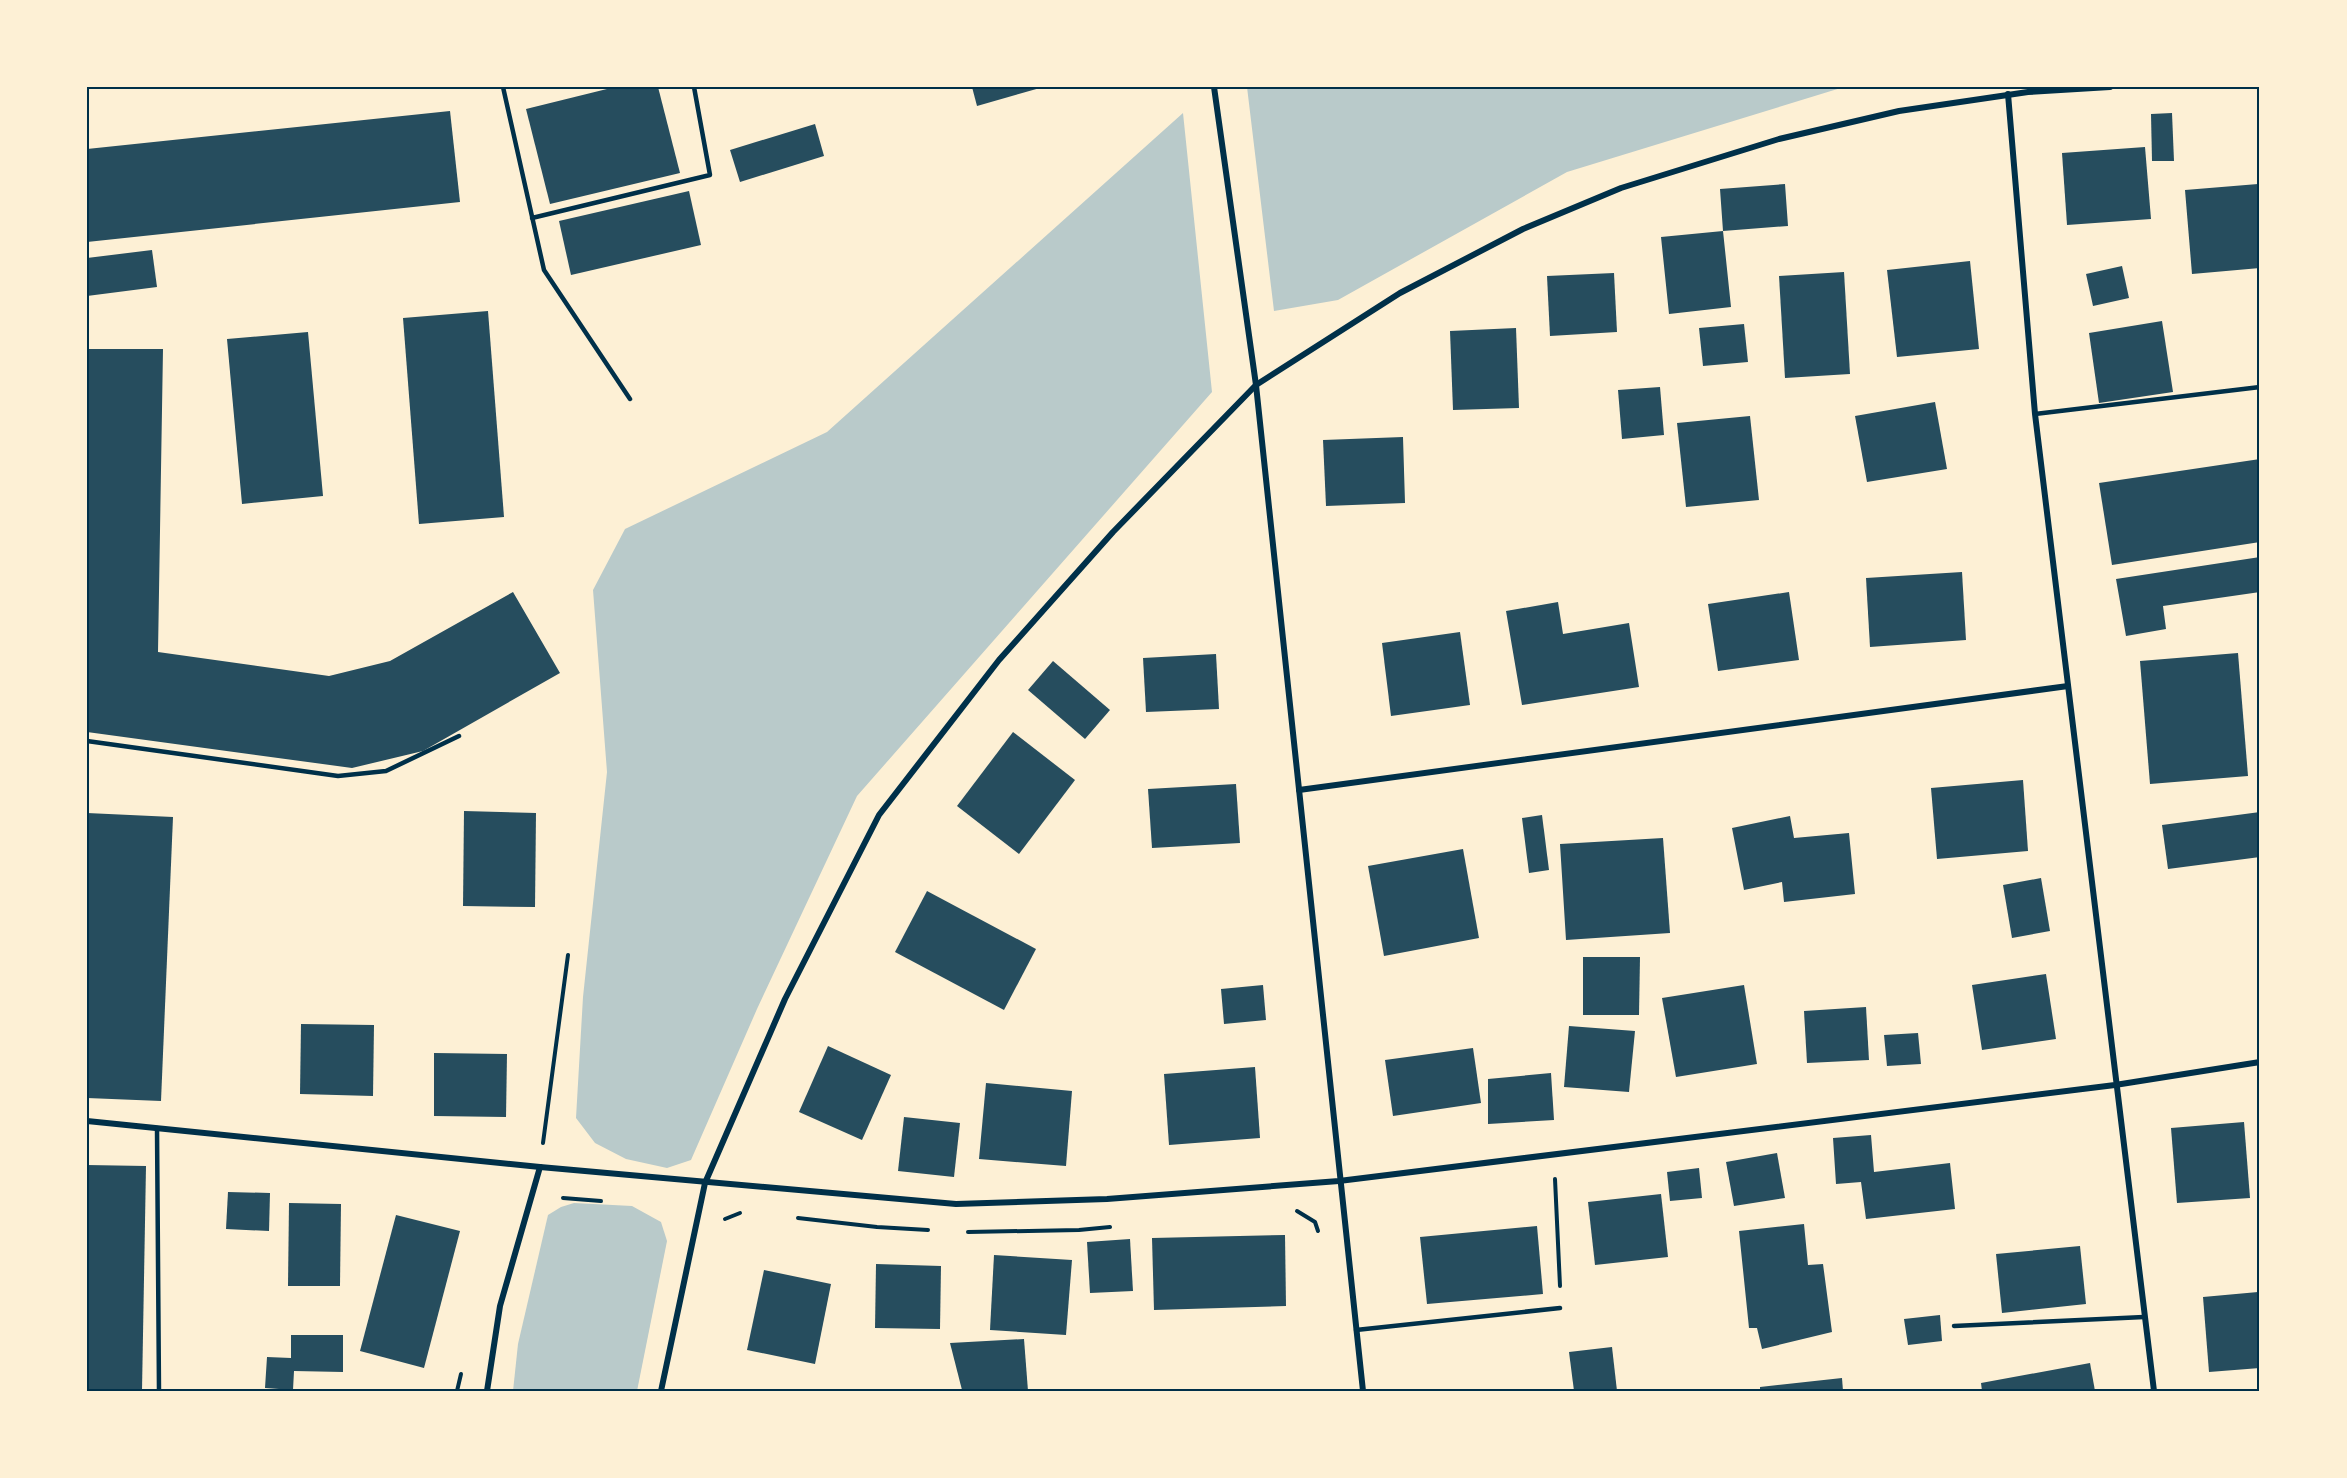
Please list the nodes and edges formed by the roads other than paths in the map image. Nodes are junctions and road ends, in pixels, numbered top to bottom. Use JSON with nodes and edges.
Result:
{"nodes":[{"id":1,"x":503,"y":87,"type":"edge"},
{"id":2,"x":694,"y":87,"type":"edge"},
{"id":3,"x":1214,"y":87,"type":"edge"},
{"id":4,"x":2110,"y":87,"type":"edge"},
{"id":5,"x":2008,"y":94,"type":"junction"},
{"id":6,"x":532,"y":218,"type":"junction"},
{"id":7,"x":1256,"y":385,"type":"junction"},
{"id":8,"x":2260,"y":387,"type":"edge"},
{"id":9,"x":630,"y":399,"type":"dead end"},
{"id":10,"x":2035,"y":414,"type":"junction"},
{"id":11,"x":2068,"y":686,"type":"junction"},
{"id":12,"x":459,"y":736,"type":"dead end"},
{"id":13,"x":87,"y":741,"type":"edge"},
{"id":14,"x":1299,"y":790,"type":"junction"},
{"id":15,"x":2260,"y":1062,"type":"edge"},
{"id":16,"x":2115,"y":1085,"type":"junction"},
{"id":17,"x":87,"y":1121,"type":"edge"},
{"id":18,"x":157,"y":1128,"type":"junction"},
{"id":19,"x":540,"y":1167,"type":"junction"},
{"id":20,"x":1339,"y":1181,"type":"junction"},
{"id":21,"x":705,"y":1183,"type":"junction"},
{"id":22,"x":1560,"y":1308,"type":"road end"},
{"id":23,"x":2144,"y":1317,"type":"junction"},
{"id":24,"x":1954,"y":1326,"type":"dead end"},
{"id":25,"x":1356,"y":1330,"type":"junction"},
{"id":26,"x":159,"y":1391,"type":"edge"},
{"id":27,"x":487,"y":1391,"type":"edge"},
{"id":28,"x":661,"y":1391,"type":"edge"},
{"id":29,"x":1363,"y":1391,"type":"edge"},
{"id":30,"x":2154,"y":1391,"type":"edge"}],
"edges":[{"from":1,"to":6,"type":"lane"},
{"from":2,"to":6,"type":"lane"},
{"from":3,"to":7,"type":"street"},
{"from":4,"to":5,"type":"street"},
{"from":5,"to":7,"type":"street"},
{"from":5,"to":10,"type":"street"},
{"from":6,"to":9,"type":"lane"},
{"from":7,"to":14,"type":"street"},
{"from":7,"to":21,"type":"street"},
{"from":8,"to":10,"type":"lane"},
{"from":10,"to":11,"type":"street"},
{"from":11,"to":14,"type":"street"},
{"from":11,"to":16,"type":"street"},
{"from":12,"to":13,"type":"lane"},
{"from":14,"to":20,"type":"street"},
{"from":15,"to":16,"type":"street"},
{"from":16,"to":20,"type":"street"},
{"from":16,"to":23,"type":"street"},
{"from":17,"to":18,"type":"street"},
{"from":18,"to":19,"type":"street"},
{"from":18,"to":26,"type":"lane"},
{"from":19,"to":21,"type":"street"},
{"from":19,"to":27,"type":"street"},
{"from":20,"to":21,"type":"street"},
{"from":20,"to":25,"type":"street"},
{"from":21,"to":28,"type":"street"},
{"from":22,"to":25,"type":"lane"},
{"from":23,"to":24,"type":"lane"},
{"from":23,"to":30,"type":"street"},
{"from":25,"to":29,"type":"street"}]}
